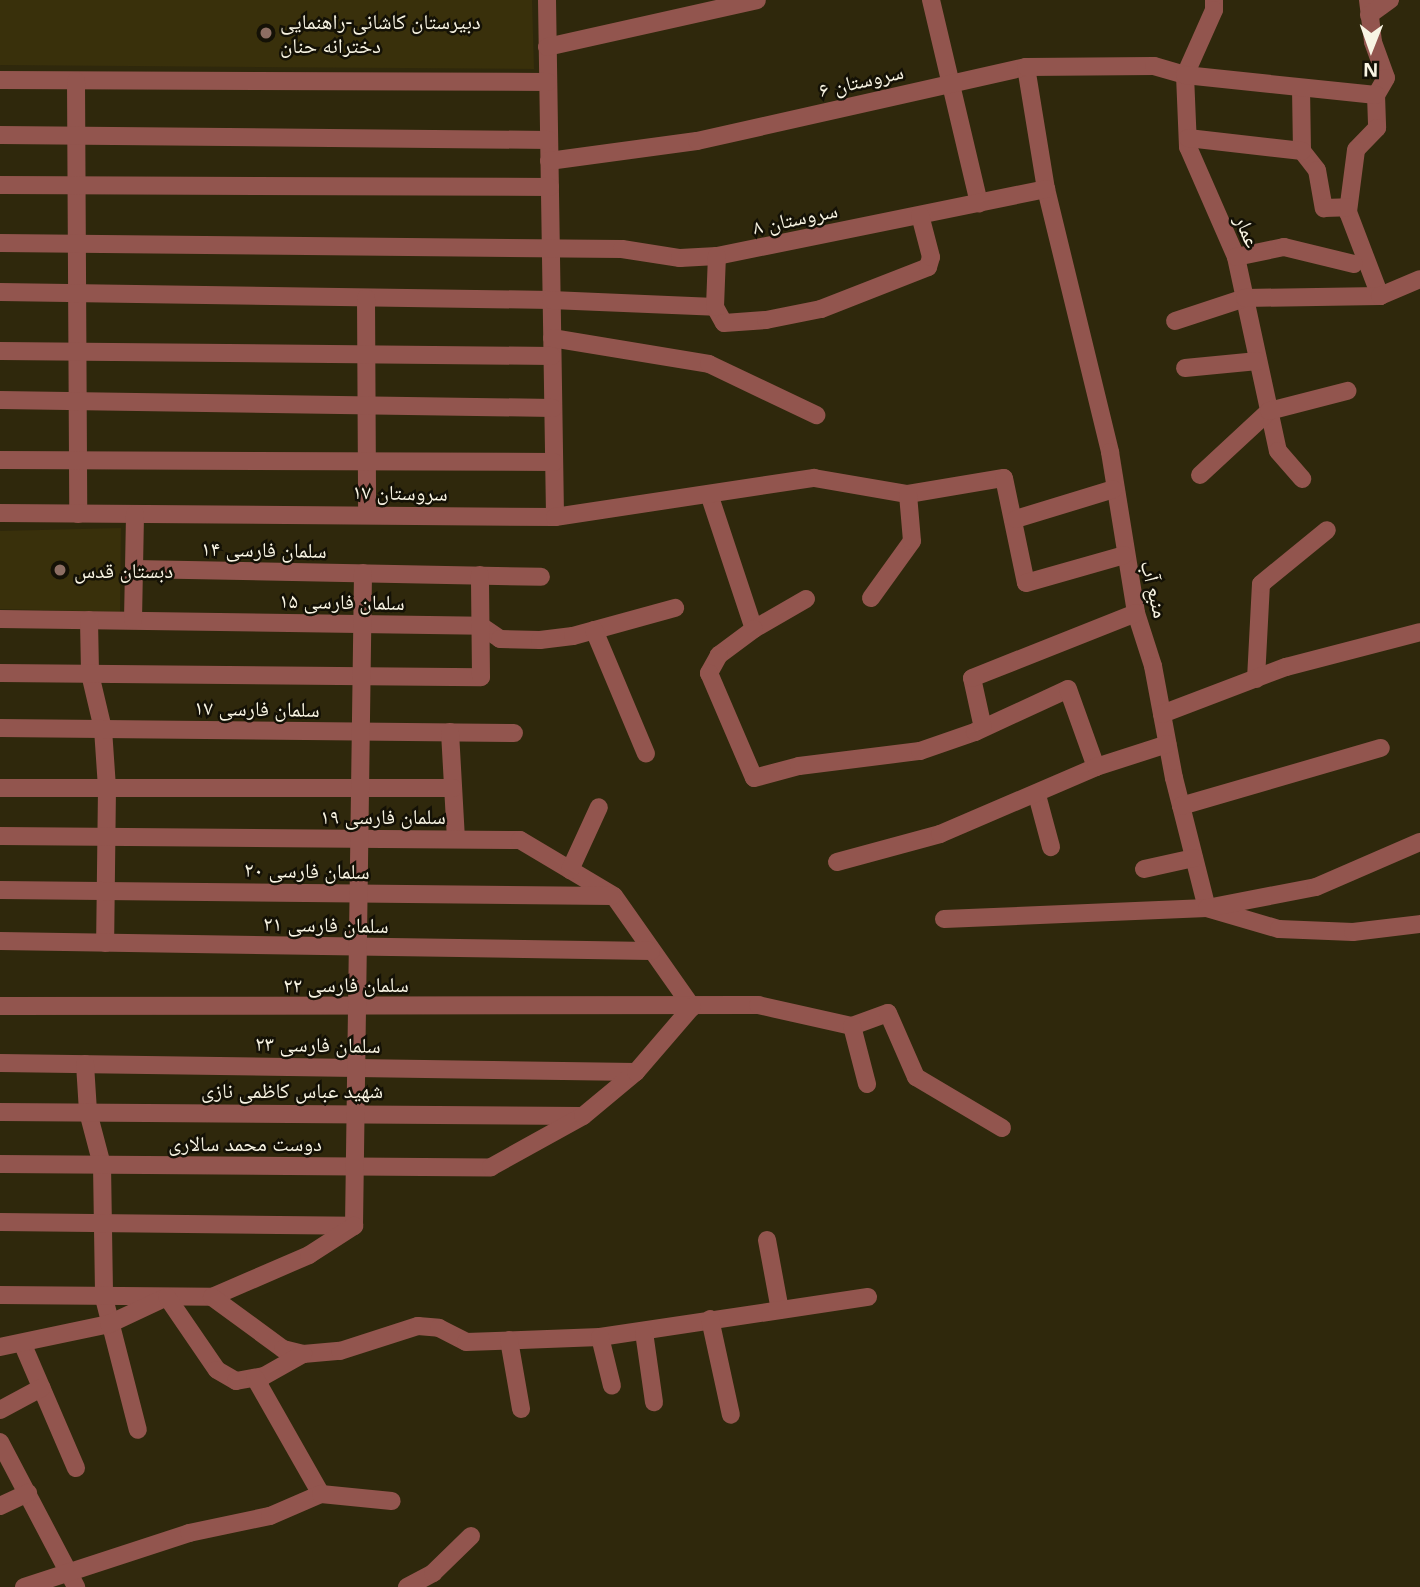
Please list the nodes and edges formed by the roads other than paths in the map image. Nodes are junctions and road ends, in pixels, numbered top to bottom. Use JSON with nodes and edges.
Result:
{"nodes":[{"id":1,"x":547,"y":0,"type":"edge"},
{"id":2,"x":757,"y":0,"type":"edge"},
{"id":3,"x":931,"y":0,"type":"edge"},
{"id":4,"x":1214,"y":0,"type":"edge"},
{"id":5,"x":1390,"y":0,"type":"edge"},
{"id":6,"x":1368,"y":8,"type":"edge"},
{"id":7,"x":547,"y":47,"type":"junction"},
{"id":8,"x":1026,"y":67,"type":"junction"},
{"id":9,"x":1185,"y":75,"type":"junction"},
{"id":10,"x":0,"y":80,"type":"edge"},
{"id":11,"x":76,"y":81,"type":"junction"},
{"id":12,"x":548,"y":82,"type":"junction"},
{"id":13,"x":950,"y":83,"type":"junction"},
{"id":14,"x":1301,"y":88,"type":"junction"},
{"id":15,"x":1376,"y":95,"type":"junction"},
{"id":16,"x":0,"y":135,"type":"edge"},
{"id":17,"x":78,"y":136,"type":"junction"},
{"id":18,"x":1188,"y":138,"type":"junction"},
{"id":19,"x":549,"y":140,"type":"junction"},
{"id":20,"x":1303,"y":152,"type":"junction"},
{"id":21,"x":549,"y":161,"type":"junction"},
{"id":22,"x":0,"y":185,"type":"edge"},
{"id":23,"x":77,"y":185,"type":"junction"},
{"id":24,"x":550,"y":187,"type":"junction"},
{"id":25,"x":1046,"y":189,"type":"junction"},
{"id":26,"x":979,"y":203,"type":"junction"},
{"id":27,"x":1348,"y":207,"type":"junction"},
{"id":28,"x":920,"y":215,"type":"junction"},
{"id":29,"x":0,"y":243,"type":"edge"},
{"id":30,"x":77,"y":244,"type":"junction"},
{"id":31,"x":551,"y":251,"type":"junction"},
{"id":32,"x":717,"y":256,"type":"junction"},
{"id":33,"x":1236,"y":257,"type":"junction"},
{"id":34,"x":1354,"y":264,"type":"dead end"},
{"id":35,"x":1420,"y":279,"type":"edge"},
{"id":36,"x":0,"y":292,"type":"edge"},
{"id":37,"x":76,"y":293,"type":"junction"},
{"id":38,"x":1380,"y":296,"type":"junction"},
{"id":39,"x":366,"y":298,"type":"junction"},
{"id":40,"x":1245,"y":298,"type":"junction"},
{"id":41,"x":551,"y":300,"type":"junction"},
{"id":42,"x":715,"y":307,"type":"junction"},
{"id":43,"x":1175,"y":321,"type":"dead end"},
{"id":44,"x":552,"y":347,"type":"junction"},
{"id":45,"x":0,"y":351,"type":"edge"},
{"id":46,"x":77,"y":351,"type":"junction"},
{"id":47,"x":366,"y":354,"type":"junction"},
{"id":48,"x":1258,"y":361,"type":"junction"},
{"id":49,"x":1185,"y":368,"type":"dead end"},
{"id":50,"x":1347,"y":391,"type":"dead end"},
{"id":51,"x":0,"y":400,"type":"edge"},
{"id":52,"x":76,"y":401,"type":"junction"},
{"id":53,"x":367,"y":405,"type":"junction"},
{"id":54,"x":553,"y":408,"type":"junction"},
{"id":55,"x":1269,"y":411,"type":"junction"},
{"id":56,"x":816,"y":415,"type":"dead end"},
{"id":57,"x":77,"y":459,"type":"junction"},
{"id":58,"x":0,"y":460,"type":"edge"},
{"id":59,"x":367,"y":461,"type":"junction"},
{"id":60,"x":554,"y":462,"type":"junction"},
{"id":61,"x":1200,"y":475,"type":"dead end"},
{"id":62,"x":1302,"y":479,"type":"dead end"},
{"id":63,"x":1114,"y":489,"type":"junction"},
{"id":64,"x":709,"y":494,"type":"junction"},
{"id":65,"x":908,"y":494,"type":"junction"},
{"id":66,"x":0,"y":513,"type":"edge"},
{"id":67,"x":78,"y":514,"type":"junction"},
{"id":68,"x":135,"y":514,"type":"junction"},
{"id":69,"x":367,"y":514,"type":"junction"},
{"id":70,"x":555,"y":517,"type":"junction"},
{"id":71,"x":1016,"y":519,"type":"junction"},
{"id":72,"x":1327,"y":530,"type":"dead end"},
{"id":73,"x":1124,"y":555,"type":"junction"},
{"id":74,"x":134,"y":569,"type":"junction"},
{"id":75,"x":363,"y":573,"type":"junction"},
{"id":76,"x":480,"y":576,"type":"junction"},
{"id":77,"x":541,"y":577,"type":"dead end"},
{"id":78,"x":871,"y":598,"type":"dead end"},
{"id":79,"x":806,"y":599,"type":"dead end"},
{"id":80,"x":674,"y":608,"type":"dead end"},
{"id":81,"x":1136,"y":613,"type":"junction"},
{"id":82,"x":0,"y":619,"type":"edge"},
{"id":83,"x":89,"y":620,"type":"junction"},
{"id":84,"x":133,"y":621,"type":"junction"},
{"id":85,"x":363,"y":623,"type":"junction"},
{"id":86,"x":481,"y":626,"type":"junction"},
{"id":87,"x":754,"y":629,"type":"junction"},
{"id":88,"x":594,"y":630,"type":"junction"},
{"id":89,"x":1420,"y":632,"type":"edge"},
{"id":90,"x":0,"y":673,"type":"edge"},
{"id":91,"x":90,"y":674,"type":"junction"},
{"id":92,"x":362,"y":676,"type":"junction"},
{"id":93,"x":1256,"y":679,"type":"junction"},
{"id":94,"x":1162,"y":714,"type":"junction"},
{"id":95,"x":983,"y":728,"type":"junction"},
{"id":96,"x":0,"y":729,"type":"edge"},
{"id":97,"x":103,"y":729,"type":"junction"},
{"id":98,"x":361,"y":732,"type":"junction"},
{"id":99,"x":450,"y":732,"type":"junction"},
{"id":100,"x":514,"y":733,"type":"dead end"},
{"id":101,"x":1167,"y":744,"type":"junction"},
{"id":102,"x":1381,"y":748,"type":"dead end"},
{"id":103,"x":646,"y":754,"type":"dead end"},
{"id":104,"x":1096,"y":767,"type":"junction"},
{"id":105,"x":0,"y":788,"type":"edge"},
{"id":106,"x":107,"y":788,"type":"junction"},
{"id":107,"x":453,"y":788,"type":"junction"},
{"id":108,"x":360,"y":789,"type":"junction"},
{"id":109,"x":1037,"y":794,"type":"junction"},
{"id":110,"x":1181,"y":806,"type":"junction"},
{"id":111,"x":599,"y":807,"type":"dead end"},
{"id":112,"x":0,"y":836,"type":"edge"},
{"id":113,"x":106,"y":837,"type":"junction"},
{"id":114,"x":359,"y":838,"type":"junction"},
{"id":115,"x":456,"y":839,"type":"junction"},
{"id":116,"x":1420,"y":842,"type":"edge"},
{"id":117,"x":1051,"y":847,"type":"dead end"},
{"id":118,"x":1194,"y":858,"type":"junction"},
{"id":119,"x":837,"y":862,"type":"dead end"},
{"id":120,"x":1144,"y":869,"type":"dead end"},
{"id":121,"x":570,"y":870,"type":"junction"},
{"id":122,"x":0,"y":890,"type":"edge"},
{"id":123,"x":106,"y":891,"type":"junction"},
{"id":124,"x":358,"y":894,"type":"junction"},
{"id":125,"x":614,"y":896,"type":"junction"},
{"id":126,"x":1207,"y":908,"type":"junction"},
{"id":127,"x":944,"y":919,"type":"dead end"},
{"id":128,"x":1420,"y":924,"type":"edge"},
{"id":129,"x":0,"y":941,"type":"edge"},
{"id":130,"x":105,"y":943,"type":"junction"},
{"id":131,"x":357,"y":947,"type":"junction"},
{"id":132,"x":651,"y":951,"type":"junction"},
{"id":133,"x":0,"y":1006,"type":"edge"},
{"id":134,"x":356,"y":1006,"type":"junction"},
{"id":135,"x":692,"y":1007,"type":"junction"},
{"id":136,"x":852,"y":1026,"type":"junction"},
{"id":137,"x":0,"y":1063,"type":"edge"},
{"id":138,"x":85,"y":1064,"type":"junction"},
{"id":139,"x":355,"y":1068,"type":"junction"},
{"id":140,"x":636,"y":1072,"type":"junction"},
{"id":141,"x":867,"y":1084,"type":"dead end"},
{"id":142,"x":0,"y":1112,"type":"edge"},
{"id":143,"x":88,"y":1112,"type":"junction"},
{"id":144,"x":355,"y":1113,"type":"junction"},
{"id":145,"x":583,"y":1116,"type":"junction"},
{"id":146,"x":1002,"y":1128,"type":"dead end"},
{"id":147,"x":0,"y":1164,"type":"edge"},
{"id":148,"x":102,"y":1165,"type":"junction"},
{"id":149,"x":355,"y":1166,"type":"junction"},
{"id":150,"x":0,"y":1222,"type":"edge"},
{"id":151,"x":105,"y":1223,"type":"junction"},
{"id":152,"x":354,"y":1226,"type":"junction"},
{"id":153,"x":767,"y":1240,"type":"dead end"},
{"id":154,"x":0,"y":1295,"type":"edge"},
{"id":155,"x":167,"y":1297,"type":"junction"},
{"id":156,"x":212,"y":1297,"type":"junction"},
{"id":157,"x":868,"y":1297,"type":"dead end"},
{"id":158,"x":104,"y":1298,"type":"junction"},
{"id":159,"x":780,"y":1310,"type":"junction"},
{"id":160,"x":710,"y":1319,"type":"junction"},
{"id":161,"x":109,"y":1324,"type":"junction"},
{"id":162,"x":644,"y":1332,"type":"junction"},
{"id":163,"x":600,"y":1338,"type":"junction"},
{"id":164,"x":509,"y":1340,"type":"junction"},
{"id":165,"x":23,"y":1345,"type":"junction"},
{"id":166,"x":0,"y":1348,"type":"edge"},
{"id":167,"x":303,"y":1354,"type":"junction"},
{"id":168,"x":255,"y":1378,"type":"junction"},
{"id":169,"x":612,"y":1386,"type":"dead end"},
{"id":170,"x":41,"y":1388,"type":"junction"},
{"id":171,"x":654,"y":1402,"type":"dead end"},
{"id":172,"x":521,"y":1409,"type":"dead end"},
{"id":173,"x":0,"y":1410,"type":"edge"},
{"id":174,"x":731,"y":1415,"type":"dead end"},
{"id":175,"x":138,"y":1430,"type":"dead end"},
{"id":176,"x":0,"y":1442,"type":"edge"},
{"id":177,"x":76,"y":1468,"type":"dead end"},
{"id":178,"x":28,"y":1493,"type":"junction"},
{"id":179,"x":321,"y":1494,"type":"junction"},
{"id":180,"x":392,"y":1502,"type":"dead end"},
{"id":181,"x":0,"y":1506,"type":"edge"},
{"id":182,"x":471,"y":1536,"type":"dead end"},
{"id":183,"x":73,"y":1579,"type":"edge"},
{"id":184,"x":24,"y":1587,"type":"edge"},
{"id":185,"x":407,"y":1587,"type":"edge"}],
"edges":[{"from":1,"to":7,"type":"street"},
{"from":2,"to":7,"type":"street"},
{"from":3,"to":13,"type":"street"},
{"from":4,"to":9,"type":"street","name":"عمار"},
{"from":5,"to":6,"type":"street"},
{"from":6,"to":15,"type":"street"},
{"from":7,"to":12,"type":"street"},
{"from":8,"to":9,"type":"street","name":"سروستان ۶"},
{"from":8,"to":13,"type":"street","name":"سروستان ۶"},
{"from":8,"to":25,"type":"street","name":"منبع آب"},
{"from":9,"to":14,"type":"street","name":"سروستان ۶"},
{"from":9,"to":18,"type":"street","name":"عمار"},
{"from":10,"to":11,"type":"street"},
{"from":11,"to":12,"type":"street"},
{"from":11,"to":17,"type":"street"},
{"from":12,"to":19,"type":"street"},
{"from":13,"to":21,"type":"street","name":"سروستان ۶"},
{"from":13,"to":26,"type":"street"},
{"from":14,"to":15,"type":"street","name":"سروستان ۶"},
{"from":14,"to":20,"type":"street"},
{"from":15,"to":27,"type":"street"},
{"from":16,"to":17,"type":"street"},
{"from":17,"to":19,"type":"street"},
{"from":17,"to":23,"type":"street"},
{"from":18,"to":20,"type":"street"},
{"from":18,"to":33,"type":"street","name":"عمار"},
{"from":19,"to":21,"type":"street"},
{"from":20,"to":27,"type":"street"},
{"from":21,"to":24,"type":"street"},
{"from":22,"to":23,"type":"street"},
{"from":23,"to":24,"type":"street"},
{"from":23,"to":30,"type":"street"},
{"from":24,"to":31,"type":"street"},
{"from":25,"to":26,"type":"street","name":"سروستان ۸"},
{"from":25,"to":63,"type":"street","name":"منبع آب"},
{"from":26,"to":28,"type":"street","name":"سروستان ۸"},
{"from":27,"to":38,"type":"street"},
{"from":28,"to":32,"type":"street","name":"سروستان ۸"},
{"from":28,"to":42,"type":"street"},
{"from":29,"to":30,"type":"street","name":"سروستان ۸"},
{"from":30,"to":31,"type":"street","name":"سروستان ۸"},
{"from":30,"to":37,"type":"street"},
{"from":31,"to":32,"type":"street","name":"سروستان ۸"},
{"from":31,"to":41,"type":"street"},
{"from":32,"to":42,"type":"street"},
{"from":33,"to":34,"type":"street"},
{"from":33,"to":40,"type":"street","name":"عمار"},
{"from":35,"to":38,"type":"street"},
{"from":36,"to":37,"type":"street"},
{"from":37,"to":39,"type":"street"},
{"from":37,"to":46,"type":"street"},
{"from":38,"to":40,"type":"street"},
{"from":39,"to":41,"type":"street"},
{"from":39,"to":47,"type":"street"},
{"from":40,"to":43,"type":"street"},
{"from":40,"to":48,"type":"street","name":"عمار"},
{"from":41,"to":42,"type":"street"},
{"from":41,"to":44,"type":"street"},
{"from":44,"to":47,"type":"street"},
{"from":44,"to":54,"type":"street"},
{"from":44,"to":56,"type":"street"},
{"from":45,"to":46,"type":"street"},
{"from":46,"to":47,"type":"street"},
{"from":46,"to":52,"type":"street"},
{"from":47,"to":53,"type":"street"},
{"from":48,"to":49,"type":"street"},
{"from":48,"to":55,"type":"street","name":"عمار"},
{"from":50,"to":55,"type":"street"},
{"from":51,"to":52,"type":"street"},
{"from":52,"to":53,"type":"street"},
{"from":52,"to":57,"type":"street"},
{"from":53,"to":54,"type":"street"},
{"from":53,"to":59,"type":"street"},
{"from":54,"to":60,"type":"street"},
{"from":55,"to":61,"type":"street"},
{"from":55,"to":62,"type":"street","name":"عمار"},
{"from":57,"to":58,"type":"street"},
{"from":57,"to":59,"type":"street"},
{"from":57,"to":67,"type":"street"},
{"from":59,"to":60,"type":"street"},
{"from":59,"to":69,"type":"street"},
{"from":60,"to":70,"type":"street"},
{"from":63,"to":71,"type":"street"},
{"from":63,"to":73,"type":"street","name":"منبع آب"},
{"from":64,"to":65,"type":"street","name":"سروستان ۱۷"},
{"from":64,"to":70,"type":"street","name":"سروستان ۱۷"},
{"from":64,"to":87,"type":"street"},
{"from":65,"to":71,"type":"street","name":"سروستان ۱۷"},
{"from":65,"to":78,"type":"street"},
{"from":66,"to":67,"type":"street"},
{"from":67,"to":68,"type":"street"},
{"from":68,"to":69,"type":"street","name":"سروستان ۱۷"},
{"from":68,"to":74,"type":"street"},
{"from":69,"to":70,"type":"street","name":"سروستان ۱۷"},
{"from":71,"to":73,"type":"street"},
{"from":72,"to":93,"type":"street"},
{"from":73,"to":81,"type":"street","name":"منبع آب"},
{"from":74,"to":75,"type":"street","name":"سلمان فارسی ۱۴"},
{"from":74,"to":84,"type":"street"},
{"from":75,"to":76,"type":"street","name":"سلمان فارسی ۱۴"},
{"from":75,"to":85,"type":"street"},
{"from":76,"to":77,"type":"street","name":"سلمان فارسی ۱۴"},
{"from":76,"to":86,"type":"street"},
{"from":79,"to":87,"type":"street"},
{"from":80,"to":88,"type":"street","name":"سلمان فارسی ۱۵"},
{"from":81,"to":94,"type":"street","name":"منبع آب"},
{"from":81,"to":95,"type":"street"},
{"from":82,"to":83,"type":"street","name":"سلمان فارسی ۱۵"},
{"from":83,"to":84,"type":"street","name":"سلمان فارسی ۱۵"},
{"from":83,"to":91,"type":"street"},
{"from":84,"to":85,"type":"street","name":"سلمان فارسی ۱۵"},
{"from":85,"to":86,"type":"street","name":"سلمان فارسی ۱۵"},
{"from":85,"to":92,"type":"street"},
{"from":86,"to":88,"type":"street","name":"سلمان فارسی ۱۵"},
{"from":86,"to":92,"type":"street"},
{"from":87,"to":95,"type":"street"},
{"from":88,"to":103,"type":"street"},
{"from":89,"to":93,"type":"street"},
{"from":90,"to":91,"type":"street"},
{"from":91,"to":92,"type":"street"},
{"from":91,"to":97,"type":"street"},
{"from":92,"to":98,"type":"street"},
{"from":93,"to":94,"type":"street"},
{"from":94,"to":101,"type":"street","name":"منبع آب"},
{"from":95,"to":104,"type":"street"},
{"from":96,"to":97,"type":"street","name":"سلمان فارسی ۱۷"},
{"from":97,"to":98,"type":"street","name":"سلمان فارسی ۱۷"},
{"from":97,"to":106,"type":"street"},
{"from":98,"to":99,"type":"street","name":"سلمان فارسی ۱۷"},
{"from":98,"to":108,"type":"street"},
{"from":99,"to":100,"type":"street","name":"سلمان فارسی ۱۷"},
{"from":99,"to":107,"type":"street"},
{"from":101,"to":104,"type":"street"},
{"from":101,"to":110,"type":"street","name":"منبع آب"},
{"from":102,"to":110,"type":"street"},
{"from":104,"to":109,"type":"street"},
{"from":105,"to":106,"type":"street"},
{"from":106,"to":108,"type":"street"},
{"from":106,"to":113,"type":"street"},
{"from":107,"to":108,"type":"street"},
{"from":107,"to":115,"type":"street"},
{"from":108,"to":114,"type":"street"},
{"from":109,"to":117,"type":"street"},
{"from":109,"to":119,"type":"street"},
{"from":110,"to":118,"type":"street","name":"منبع آب"},
{"from":111,"to":121,"type":"street"},
{"from":112,"to":113,"type":"street","name":"سلمان فارسی ۱۹"},
{"from":113,"to":114,"type":"street","name":"سلمان فارسی ۱۹"},
{"from":113,"to":123,"type":"street"},
{"from":114,"to":115,"type":"street","name":"سلمان فارسی ۱۹"},
{"from":114,"to":124,"type":"street"},
{"from":115,"to":121,"type":"street","name":"سلمان فارسی ۱۹"},
{"from":116,"to":126,"type":"street"},
{"from":118,"to":120,"type":"street"},
{"from":118,"to":126,"type":"street","name":"منبع آب"},
{"from":121,"to":125,"type":"street","name":"سلمان فارسی ۱۹"},
{"from":122,"to":123,"type":"street","name":"سلمان فارسی ۲۰"},
{"from":123,"to":124,"type":"street","name":"سلمان فارسی ۲۰"},
{"from":123,"to":130,"type":"street"},
{"from":124,"to":125,"type":"street","name":"سلمان فارسی ۲۰"},
{"from":124,"to":131,"type":"street"},
{"from":125,"to":132,"type":"street","name":"سلمان فارسی ۱۹"},
{"from":126,"to":127,"type":"street"},
{"from":126,"to":128,"type":"street"},
{"from":129,"to":130,"type":"street","name":"سلمان فارسی ۲۱"},
{"from":130,"to":131,"type":"street","name":"سلمان فارسی ۲۱"},
{"from":131,"to":132,"type":"street","name":"سلمان فارسی ۲۱"},
{"from":131,"to":134,"type":"street"},
{"from":132,"to":135,"type":"street","name":"سلمان فارسی ۱۹"},
{"from":133,"to":134,"type":"street","name":"سلمان فارسی ۲۲"},
{"from":134,"to":135,"type":"street","name":"سلمان فارسی ۲۲"},
{"from":134,"to":139,"type":"street"},
{"from":135,"to":136,"type":"street"},
{"from":135,"to":140,"type":"street"},
{"from":136,"to":141,"type":"street"},
{"from":136,"to":146,"type":"street"},
{"from":137,"to":138,"type":"street","name":"سلمان فارسی ۲۳"},
{"from":138,"to":139,"type":"street","name":"سلمان فارسی ۲۳"},
{"from":138,"to":143,"type":"street"},
{"from":139,"to":140,"type":"street","name":"سلمان فارسی ۲۳"},
{"from":139,"to":144,"type":"street"},
{"from":140,"to":145,"type":"street"},
{"from":142,"to":143,"type":"street","name":"شهید عباس کاظمی نازی"},
{"from":143,"to":144,"type":"street","name":"شهید عباس کاظمی نازی"},
{"from":143,"to":148,"type":"street"},
{"from":144,"to":145,"type":"street","name":"شهید عباس کاظمی نازی"},
{"from":144,"to":149,"type":"street"},
{"from":145,"to":149,"type":"street","name":"دوست محمد سالاری"},
{"from":147,"to":148,"type":"street","name":"دوست محمد سالاری"},
{"from":148,"to":149,"type":"street","name":"دوست محمد سالاری"},
{"from":148,"to":151,"type":"street"},
{"from":149,"to":152,"type":"street"},
{"from":150,"to":151,"type":"street"},
{"from":151,"to":152,"type":"street"},
{"from":151,"to":158,"type":"street"},
{"from":152,"to":156,"type":"street"},
{"from":153,"to":159,"type":"street"},
{"from":154,"to":158,"type":"street"},
{"from":155,"to":156,"type":"street"},
{"from":155,"to":158,"type":"street"},
{"from":155,"to":161,"type":"street"},
{"from":155,"to":168,"type":"street"},
{"from":156,"to":167,"type":"street"},
{"from":157,"to":159,"type":"street"},
{"from":158,"to":161,"type":"street"},
{"from":159,"to":160,"type":"street"},
{"from":160,"to":162,"type":"street"},
{"from":160,"to":174,"type":"street"},
{"from":161,"to":165,"type":"street"},
{"from":161,"to":175,"type":"street"},
{"from":162,"to":163,"type":"street"},
{"from":162,"to":171,"type":"street"},
{"from":163,"to":164,"type":"street"},
{"from":163,"to":169,"type":"street"},
{"from":164,"to":167,"type":"street"},
{"from":164,"to":172,"type":"street"},
{"from":165,"to":166,"type":"street"},
{"from":165,"to":170,"type":"street"},
{"from":167,"to":168,"type":"street"},
{"from":168,"to":179,"type":"street"},
{"from":170,"to":173,"type":"street"},
{"from":170,"to":177,"type":"street"},
{"from":176,"to":178,"type":"street"},
{"from":178,"to":181,"type":"street"},
{"from":178,"to":183,"type":"street"},
{"from":179,"to":180,"type":"street"},
{"from":179,"to":183,"type":"street"},
{"from":182,"to":185,"type":"street"},
{"from":183,"to":184,"type":"street"}]}
